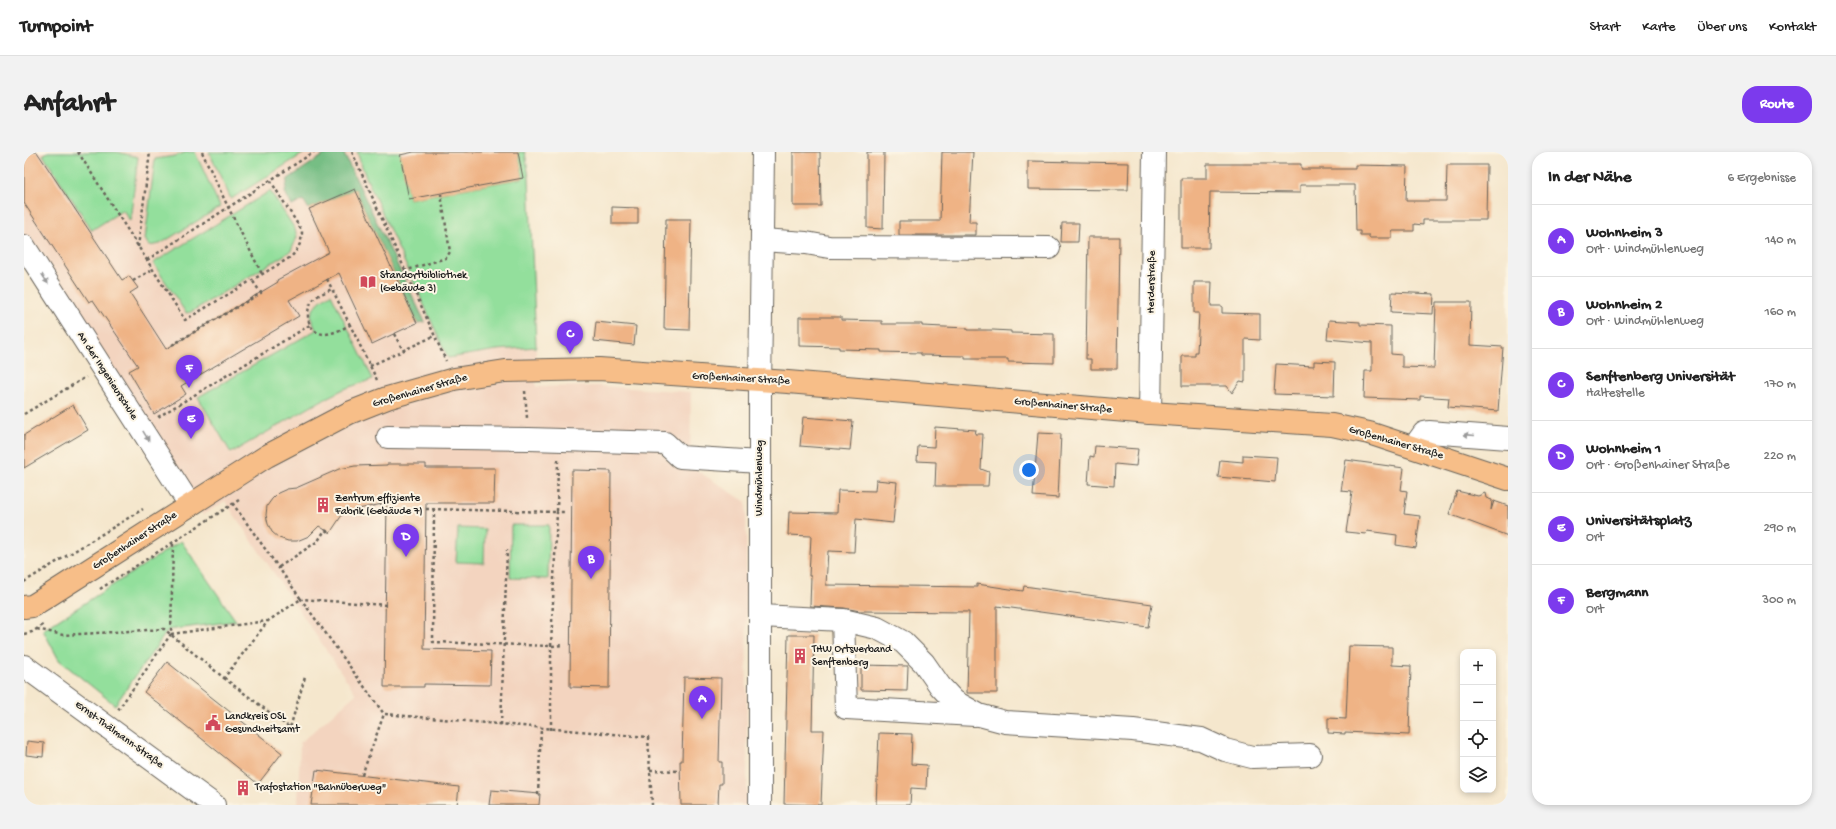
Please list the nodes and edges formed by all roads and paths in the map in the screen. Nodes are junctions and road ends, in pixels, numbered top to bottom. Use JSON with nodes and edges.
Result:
{"nodes":[{"id":1,"x":78,"y":152,"type":"edge"},
{"id":2,"x":150,"y":152,"type":"edge"},
{"id":3,"x":202,"y":152,"type":"edge"},
{"id":4,"x":314,"y":152,"type":"edge"},
{"id":5,"x":352,"y":152,"type":"edge"},
{"id":6,"x":763,"y":152,"type":"edge"},
{"id":7,"x":1154,"y":152,"type":"edge"},
{"id":8,"x":270,"y":180,"type":"junction"},
{"id":9,"x":441,"y":194,"type":"dead end"},
{"id":10,"x":228,"y":207,"type":"junction"},
{"id":11,"x":762,"y":240,"type":"junction"},
{"id":12,"x":24,"y":246,"type":"edge"},
{"id":13,"x":138,"y":247,"type":"junction"},
{"id":14,"x":1049,"y":248,"type":"dead end"},
{"id":15,"x":147,"y":260,"type":"junction"},
{"id":16,"x":153,"y":269,"type":"junction"},
{"id":17,"x":404,"y":271,"type":"junction"},
{"id":18,"x":262,"y":274,"type":"junction"},
{"id":19,"x":252,"y":280,"type":"junction"},
{"id":20,"x":327,"y":280,"type":"dead end"},
{"id":21,"x":133,"y":281,"type":"dead end"},
{"id":22,"x":332,"y":289,"type":"junction"},
{"id":23,"x":310,"y":325,"type":"junction"},
{"id":24,"x":350,"y":325,"type":"junction"},
{"id":25,"x":394,"y":334,"type":"dead end"},
{"id":26,"x":434,"y":336,"type":"junction"},
{"id":27,"x":172,"y":345,"type":"dead end"},
{"id":28,"x":403,"y":350,"type":"junction"},
{"id":29,"x":370,"y":366,"type":"junction"},
{"id":30,"x":102,"y":368,"type":"junction"},
{"id":31,"x":454,"y":379,"type":"junction"},
{"id":32,"x":760,"y":380,"type":"junction"},
{"id":33,"x":525,"y":388,"type":"dead end"},
{"id":34,"x":387,"y":398,"type":"junction"},
{"id":35,"x":171,"y":404,"type":"dead end"},
{"id":36,"x":174,"y":408,"type":"junction"},
{"id":37,"x":1150,"y":413,"type":"junction"},
{"id":38,"x":24,"y":414,"type":"edge"},
{"id":39,"x":141,"y":428,"type":"junction"},
{"id":40,"x":388,"y":437,"type":"dead end"},
{"id":41,"x":1508,"y":438,"type":"edge"},
{"id":42,"x":529,"y":439,"type":"junction"},
{"id":43,"x":558,"y":440,"type":"junction"},
{"id":44,"x":1414,"y":447,"type":"junction"},
{"id":45,"x":760,"y":462,"type":"junction"},
{"id":46,"x":1508,"y":479,"type":"edge"},
{"id":47,"x":221,"y":486,"type":"junction"},
{"id":48,"x":244,"y":496,"type":"dead end"},
{"id":49,"x":190,"y":505,"type":"junction"},
{"id":50,"x":234,"y":505,"type":"junction"},
{"id":51,"x":144,"y":508,"type":"dead end"},
{"id":52,"x":426,"y":509,"type":"dead end"},
{"id":53,"x":434,"y":509,"type":"junction"},
{"id":54,"x":557,"y":512,"type":"junction"},
{"id":55,"x":564,"y":512,"type":"dead end"},
{"id":56,"x":330,"y":533,"type":"dead end"},
{"id":57,"x":173,"y":544,"type":"junction"},
{"id":58,"x":507,"y":550,"type":"dead end"},
{"id":59,"x":279,"y":567,"type":"junction"},
{"id":60,"x":24,"y":582,"type":"edge"},
{"id":61,"x":95,"y":592,"type":"dead end"},
{"id":62,"x":301,"y":599,"type":"junction"},
{"id":63,"x":386,"y":605,"type":"dead end"},
{"id":64,"x":24,"y":607,"type":"edge"},
{"id":65,"x":760,"y":616,"type":"junction"},
{"id":66,"x":843,"y":620,"type":"junction"},
{"id":67,"x":50,"y":621,"type":"dead end"},
{"id":68,"x":268,"y":621,"type":"junction"},
{"id":69,"x":37,"y":629,"type":"junction"},
{"id":70,"x":24,"y":634,"type":"edge"},
{"id":71,"x":171,"y":634,"type":"junction"},
{"id":72,"x":505,"y":644,"type":"junction"},
{"id":73,"x":563,"y":645,"type":"dead end"},
{"id":74,"x":552,"y":646,"type":"junction"},
{"id":75,"x":24,"y":666,"type":"edge"},
{"id":76,"x":305,"y":677,"type":"dead end"},
{"id":77,"x":224,"y":678,"type":"junction"},
{"id":78,"x":384,"y":714,"type":"junction"},
{"id":79,"x":979,"y":715,"type":"junction"},
{"id":80,"x":501,"y":725,"type":"junction"},
{"id":81,"x":107,"y":726,"type":"junction"},
{"id":82,"x":542,"y":729,"type":"junction"},
{"id":83,"x":551,"y":730,"type":"junction"},
{"id":84,"x":1310,"y":755,"type":"dead end"},
{"id":85,"x":650,"y":770,"type":"junction"},
{"id":86,"x":680,"y":771,"type":"dead end"},
{"id":87,"x":362,"y":775,"type":"dead end"},
{"id":88,"x":538,"y":794,"type":"dead end"},
{"id":89,"x":214,"y":805,"type":"edge"},
{"id":90,"x":652,"y":805,"type":"edge"},
{"id":91,"x":760,"y":805,"type":"edge"}],
"edges":[{"from":1,"to":13,"type":"path"},
{"from":2,"to":13,"type":"path"},
{"from":3,"to":10,"type":"path"},
{"from":4,"to":8,"type":"path"},
{"from":5,"to":17,"type":"path"},
{"from":6,"to":11,"type":"street","name":"Windmühlenweg"},
{"from":7,"to":37,"type":"street","name":"Herderstraße"},
{"from":8,"to":10,"type":"path"},
{"from":8,"to":18,"type":"path"},
{"from":9,"to":17,"type":"path"},
{"from":10,"to":15,"type":"path"},
{"from":10,"to":18,"type":"path"},
{"from":11,"to":14,"type":"street"},
{"from":11,"to":32,"type":"street","name":"Windmühlenweg"},
{"from":12,"to":30,"type":"street","name":"An der Ingenieurschule","one_way":true},
{"from":13,"to":15,"type":"path"},
{"from":15,"to":16,"type":"path"},
{"from":16,"to":19,"type":"path"},
{"from":16,"to":21,"type":"path"},
{"from":17,"to":26,"type":"path"},
{"from":18,"to":19,"type":"path"},
{"from":19,"to":27,"type":"path"},
{"from":20,"to":22,"type":"path"},
{"from":22,"to":23,"type":"path"},
{"from":22,"to":24,"type":"path"},
{"from":23,"to":24,"type":"path"},
{"from":23,"to":36,"type":"path"},
{"from":24,"to":29,"type":"path"},
{"from":25,"to":28,"type":"path"},
{"from":26,"to":28,"type":"path"},
{"from":26,"to":31,"type":"path"},
{"from":28,"to":29,"type":"path"},
{"from":29,"to":34,"type":"path"},
{"from":30,"to":38,"type":"path"},
{"from":30,"to":39,"type":"street","name":"An der Ingenieurschule"},
{"from":31,"to":32,"type":"main road","name":"Großenhainer Straße"},
{"from":31,"to":34,"type":"main road","name":"Großenhainer Straße"},
{"from":32,"to":37,"type":"main road","name":"Großenhainer Straße"},
{"from":32,"to":45,"type":"street","name":"Windmühlenweg"},
{"from":33,"to":42,"type":"path"},
{"from":34,"to":47,"type":"main road","name":"Großenhainer Straße"},
{"from":35,"to":36,"type":"path"},
{"from":36,"to":39,"type":"path"},
{"from":37,"to":44,"type":"main road","name":"Großenhainer Straße"},
{"from":39,"to":49,"type":"street","name":"An der Ingenieurschule","one_way":true},
{"from":40,"to":42,"type":"street"},
{"from":41,"to":44,"type":"street","one_way":true},
{"from":42,"to":43,"type":"street"},
{"from":43,"to":45,"type":"street"},
{"from":43,"to":54,"type":"path"},
{"from":44,"to":46,"type":"main road","name":"Großenhainer Straße"},
{"from":45,"to":65,"type":"street","name":"Windmühlenweg"},
{"from":47,"to":49,"type":"main road","name":"Großenhainer Straße"},
{"from":47,"to":50,"type":"path"},
{"from":48,"to":50,"type":"path"},
{"from":49,"to":64,"type":"main road","name":"Großenhainer Straße"},
{"from":50,"to":57,"type":"path"},
{"from":50,"to":59,"type":"path"},
{"from":51,"to":60,"type":"path"},
{"from":52,"to":53,"type":"path"},
{"from":53,"to":54,"type":"path"},
{"from":53,"to":72,"type":"path"},
{"from":54,"to":55,"type":"path"},
{"from":54,"to":74,"type":"path"},
{"from":56,"to":59,"type":"path"},
{"from":57,"to":61,"type":"path"},
{"from":57,"to":71,"type":"path"},
{"from":58,"to":72,"type":"path"},
{"from":59,"to":62,"type":"path"},
{"from":62,"to":63,"type":"path"},
{"from":62,"to":68,"type":"path"},
{"from":62,"to":78,"type":"path"},
{"from":65,"to":66,"type":"street"},
{"from":65,"to":91,"type":"street","name":"Windmühlenweg"},
{"from":66,"to":79,"type":"street"},
{"from":66,"to":79,"type":"street"},
{"from":67,"to":69,"type":"path"},
{"from":68,"to":71,"type":"path"},
{"from":68,"to":77,"type":"path"},
{"from":69,"to":70,"type":"path"},
{"from":69,"to":71,"type":"path"},
{"from":71,"to":77,"type":"path"},
{"from":71,"to":81,"type":"path"},
{"from":72,"to":74,"type":"path"},
{"from":72,"to":80,"type":"path"},
{"from":73,"to":74,"type":"path"},
{"from":74,"to":83,"type":"path"},
{"from":75,"to":81,"type":"street","name":"Ernst-Thälmann-Straße"},
{"from":76,"to":77,"type":"path"},
{"from":78,"to":80,"type":"path"},
{"from":78,"to":87,"type":"path"},
{"from":79,"to":84,"type":"street"},
{"from":80,"to":82,"type":"path"},
{"from":81,"to":89,"type":"street","name":"Ernst-Thälmann-Straße"},
{"from":82,"to":83,"type":"path"},
{"from":82,"to":88,"type":"path"},
{"from":83,"to":85,"type":"path"},
{"from":85,"to":86,"type":"path"},
{"from":85,"to":90,"type":"path"}]}
